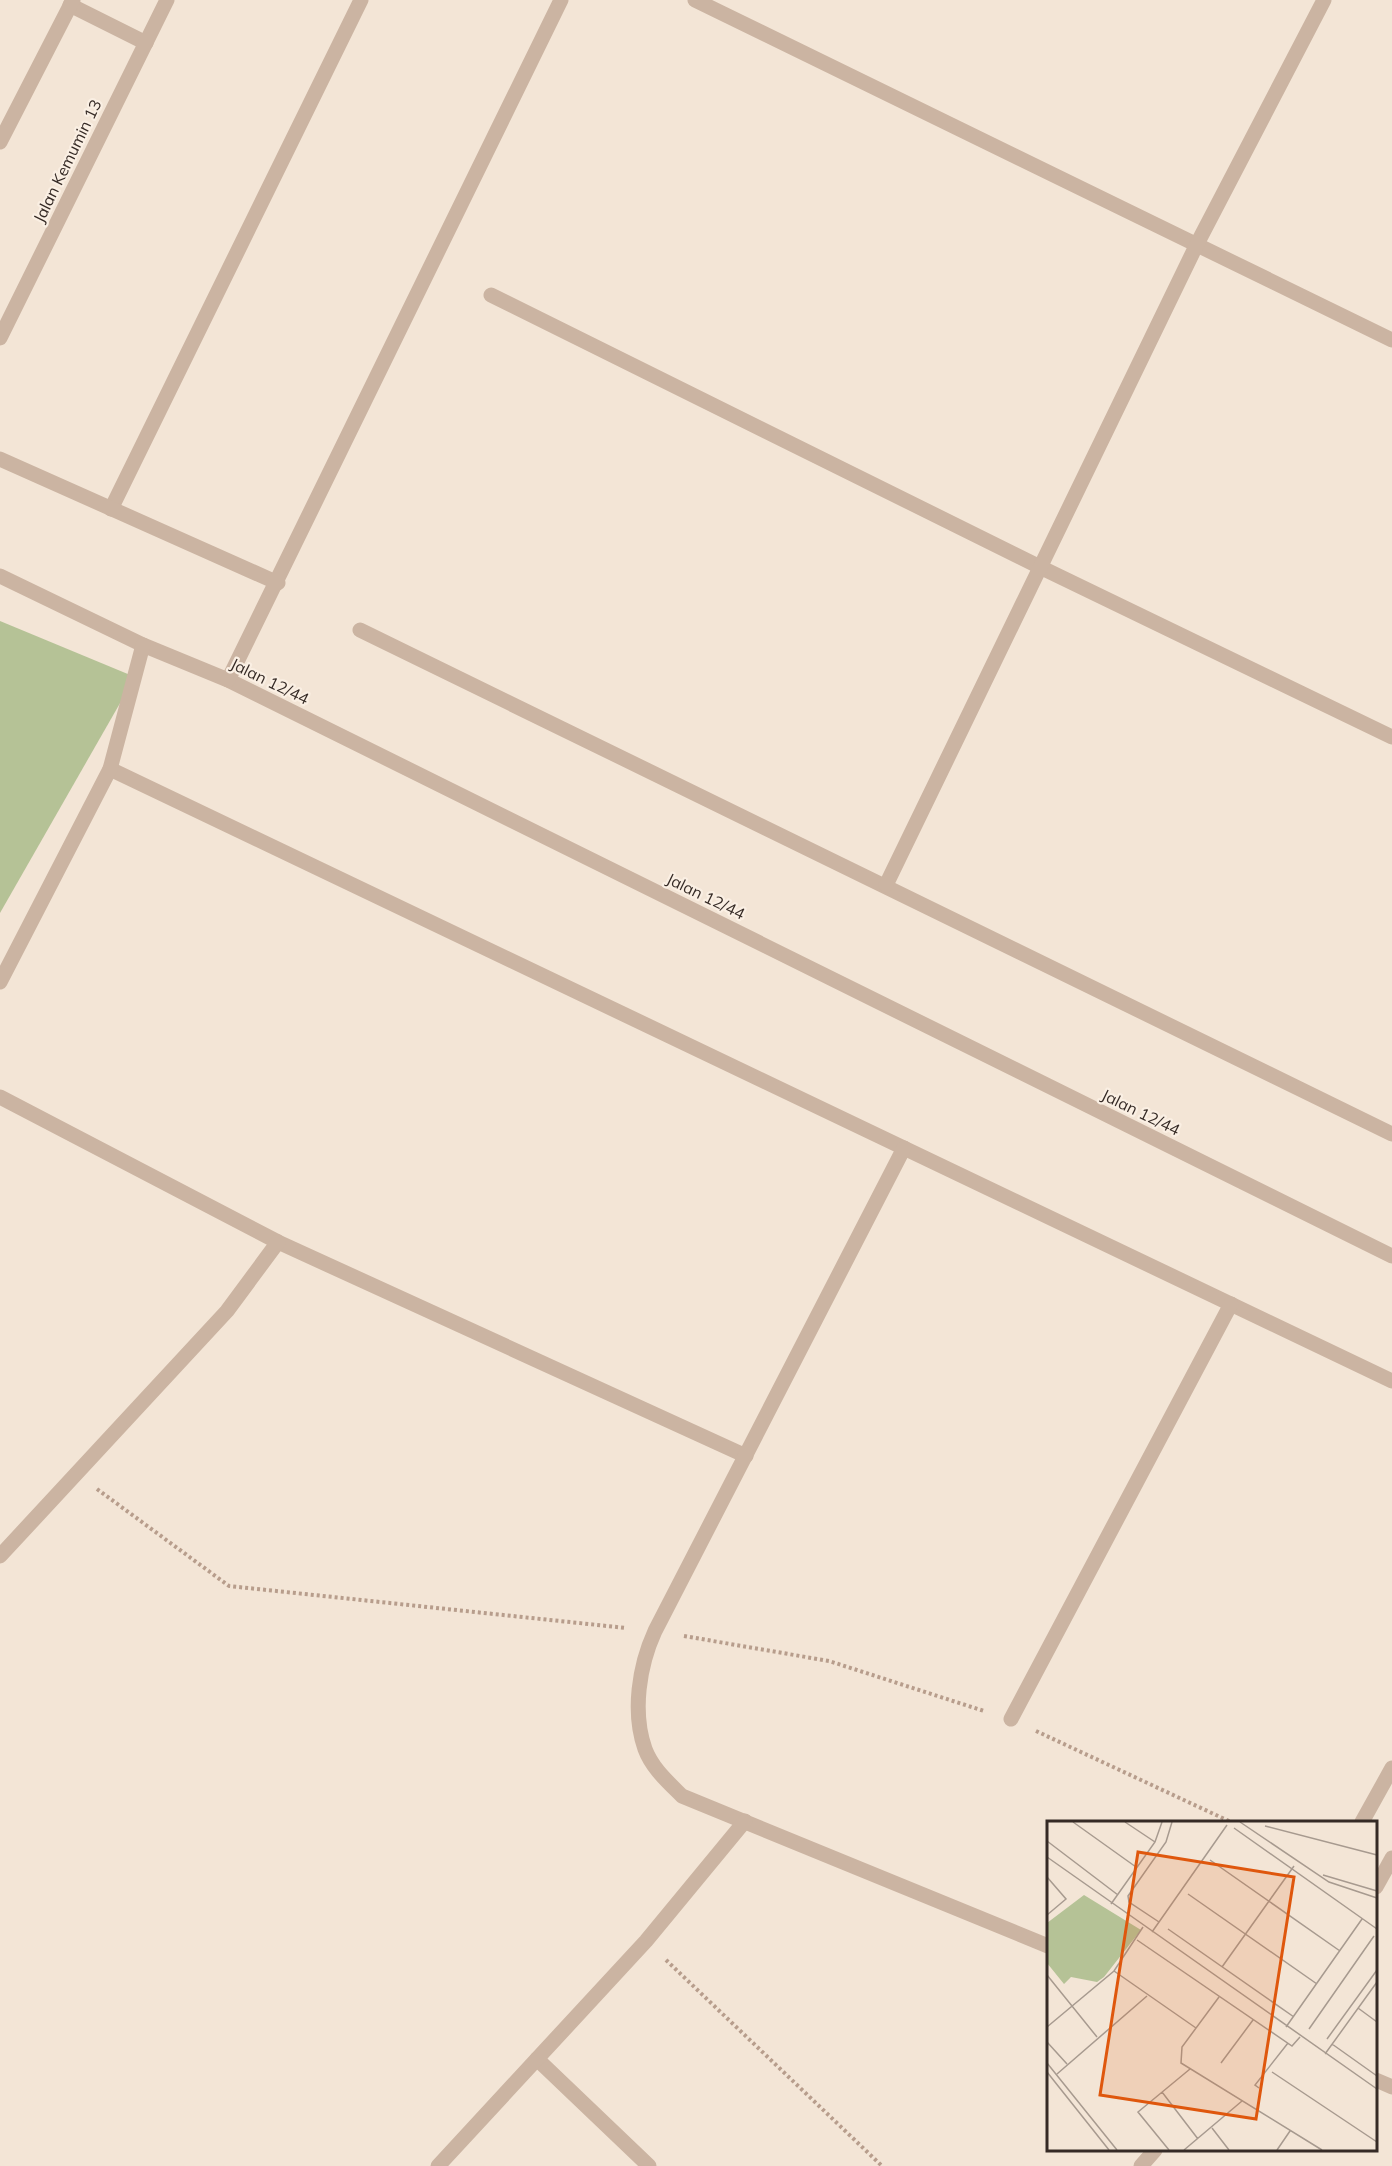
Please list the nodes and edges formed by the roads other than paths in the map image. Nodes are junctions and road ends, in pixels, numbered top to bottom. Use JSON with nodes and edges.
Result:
{"nodes":[{"id":1,"x":167,"y":0,"type":"edge"},
{"id":2,"x":361,"y":0,"type":"edge"},
{"id":3,"x":561,"y":0,"type":"edge"},
{"id":4,"x":695,"y":0,"type":"edge"},
{"id":5,"x":1324,"y":0,"type":"edge"},
{"id":6,"x":71,"y":3,"type":"edge"},
{"id":7,"x":146,"y":43,"type":"junction"},
{"id":8,"x":1,"y":136,"type":"edge"},
{"id":9,"x":1197,"y":244,"type":"junction"},
{"id":10,"x":491,"y":295,"type":"dead end"},
{"id":11,"x":0,"y":338,"type":"edge"},
{"id":12,"x":1392,"y":340,"type":"edge"},
{"id":13,"x":0,"y":459,"type":"edge"},
{"id":14,"x":111,"y":508,"type":"junction"},
{"id":15,"x":1041,"y":568,"type":"junction"},
{"id":16,"x":0,"y":576,"type":"edge"},
{"id":17,"x":278,"y":583,"type":"junction"},
{"id":18,"x":360,"y":630,"type":"dead end"},
{"id":19,"x":143,"y":645,"type":"junction"},
{"id":20,"x":228,"y":680,"type":"junction"},
{"id":21,"x":1392,"y":737,"type":"edge"},
{"id":22,"x":110,"y":769,"type":"junction"},
{"id":23,"x":886,"y":885,"type":"junction"},
{"id":24,"x":0,"y":982,"type":"edge"},
{"id":25,"x":0,"y":1097,"type":"edge"},
{"id":26,"x":1392,"y":1134,"type":"edge"},
{"id":27,"x":904,"y":1148,"type":"junction"},
{"id":28,"x":278,"y":1242,"type":"junction"},
{"id":29,"x":1392,"y":1256,"type":"edge"},
{"id":30,"x":1231,"y":1304,"type":"junction"},
{"id":31,"x":1392,"y":1381,"type":"edge"},
{"id":32,"x":746,"y":1456,"type":"junction"},
{"id":33,"x":0,"y":1556,"type":"edge"},
{"id":34,"x":1011,"y":1719,"type":"road end"},
{"id":35,"x":1392,"y":1768,"type":"edge"},
{"id":36,"x":745,"y":1821,"type":"junction"},
{"id":37,"x":1363,"y":1821,"type":"edge"},
{"id":38,"x":1392,"y":1858,"type":"edge"},
{"id":39,"x":1377,"y":1885,"type":"edge"},
{"id":40,"x":1047,"y":1946,"type":"edge"},
{"id":41,"x":537,"y":2060,"type":"junction"},
{"id":42,"x":1377,"y":2080,"type":"edge"},
{"id":43,"x":1392,"y":2087,"type":"edge"},
{"id":44,"x":1154,"y":2151,"type":"edge"},
{"id":45,"x":438,"y":2166,"type":"edge"},
{"id":46,"x":649,"y":2166,"type":"edge"},
{"id":47,"x":1141,"y":2166,"type":"edge"}],
"edges":[{"from":1,"to":7,"type":"street","name":"Jalan Kemumin 13"},
{"from":2,"to":14,"type":"street"},
{"from":3,"to":17,"type":"street"},
{"from":4,"to":9,"type":"street"},
{"from":5,"to":9,"type":"street"},
{"from":6,"to":7,"type":"street"},
{"from":6,"to":8,"type":"street"},
{"from":7,"to":11,"type":"street","name":"Jalan Kemumin 13"},
{"from":9,"to":12,"type":"street"},
{"from":9,"to":15,"type":"street"},
{"from":10,"to":15,"type":"street"},
{"from":13,"to":14,"type":"street"},
{"from":14,"to":17,"type":"street"},
{"from":15,"to":21,"type":"street"},
{"from":15,"to":23,"type":"street"},
{"from":16,"to":19,"type":"street","name":"Jalan 12/44"},
{"from":17,"to":20,"type":"street"},
{"from":18,"to":23,"type":"street"},
{"from":19,"to":20,"type":"street","name":"Jalan 12/44"},
{"from":19,"to":22,"type":"street"},
{"from":20,"to":29,"type":"street","name":"Jalan 12/44"},
{"from":22,"to":24,"type":"street"},
{"from":22,"to":27,"type":"street"},
{"from":23,"to":26,"type":"street"},
{"from":25,"to":28,"type":"street"},
{"from":27,"to":30,"type":"street"},
{"from":27,"to":32,"type":"street"},
{"from":28,"to":32,"type":"street"},
{"from":28,"to":33,"type":"street"},
{"from":30,"to":31,"type":"street"},
{"from":30,"to":34,"type":"street"},
{"from":32,"to":36,"type":"street"},
{"from":35,"to":37,"type":"street"},
{"from":36,"to":40,"type":"street"},
{"from":36,"to":41,"type":"street"},
{"from":38,"to":39,"type":"street"},
{"from":41,"to":45,"type":"street"},
{"from":41,"to":46,"type":"street"},
{"from":42,"to":43,"type":"street"},
{"from":44,"to":47,"type":"street"}]}
